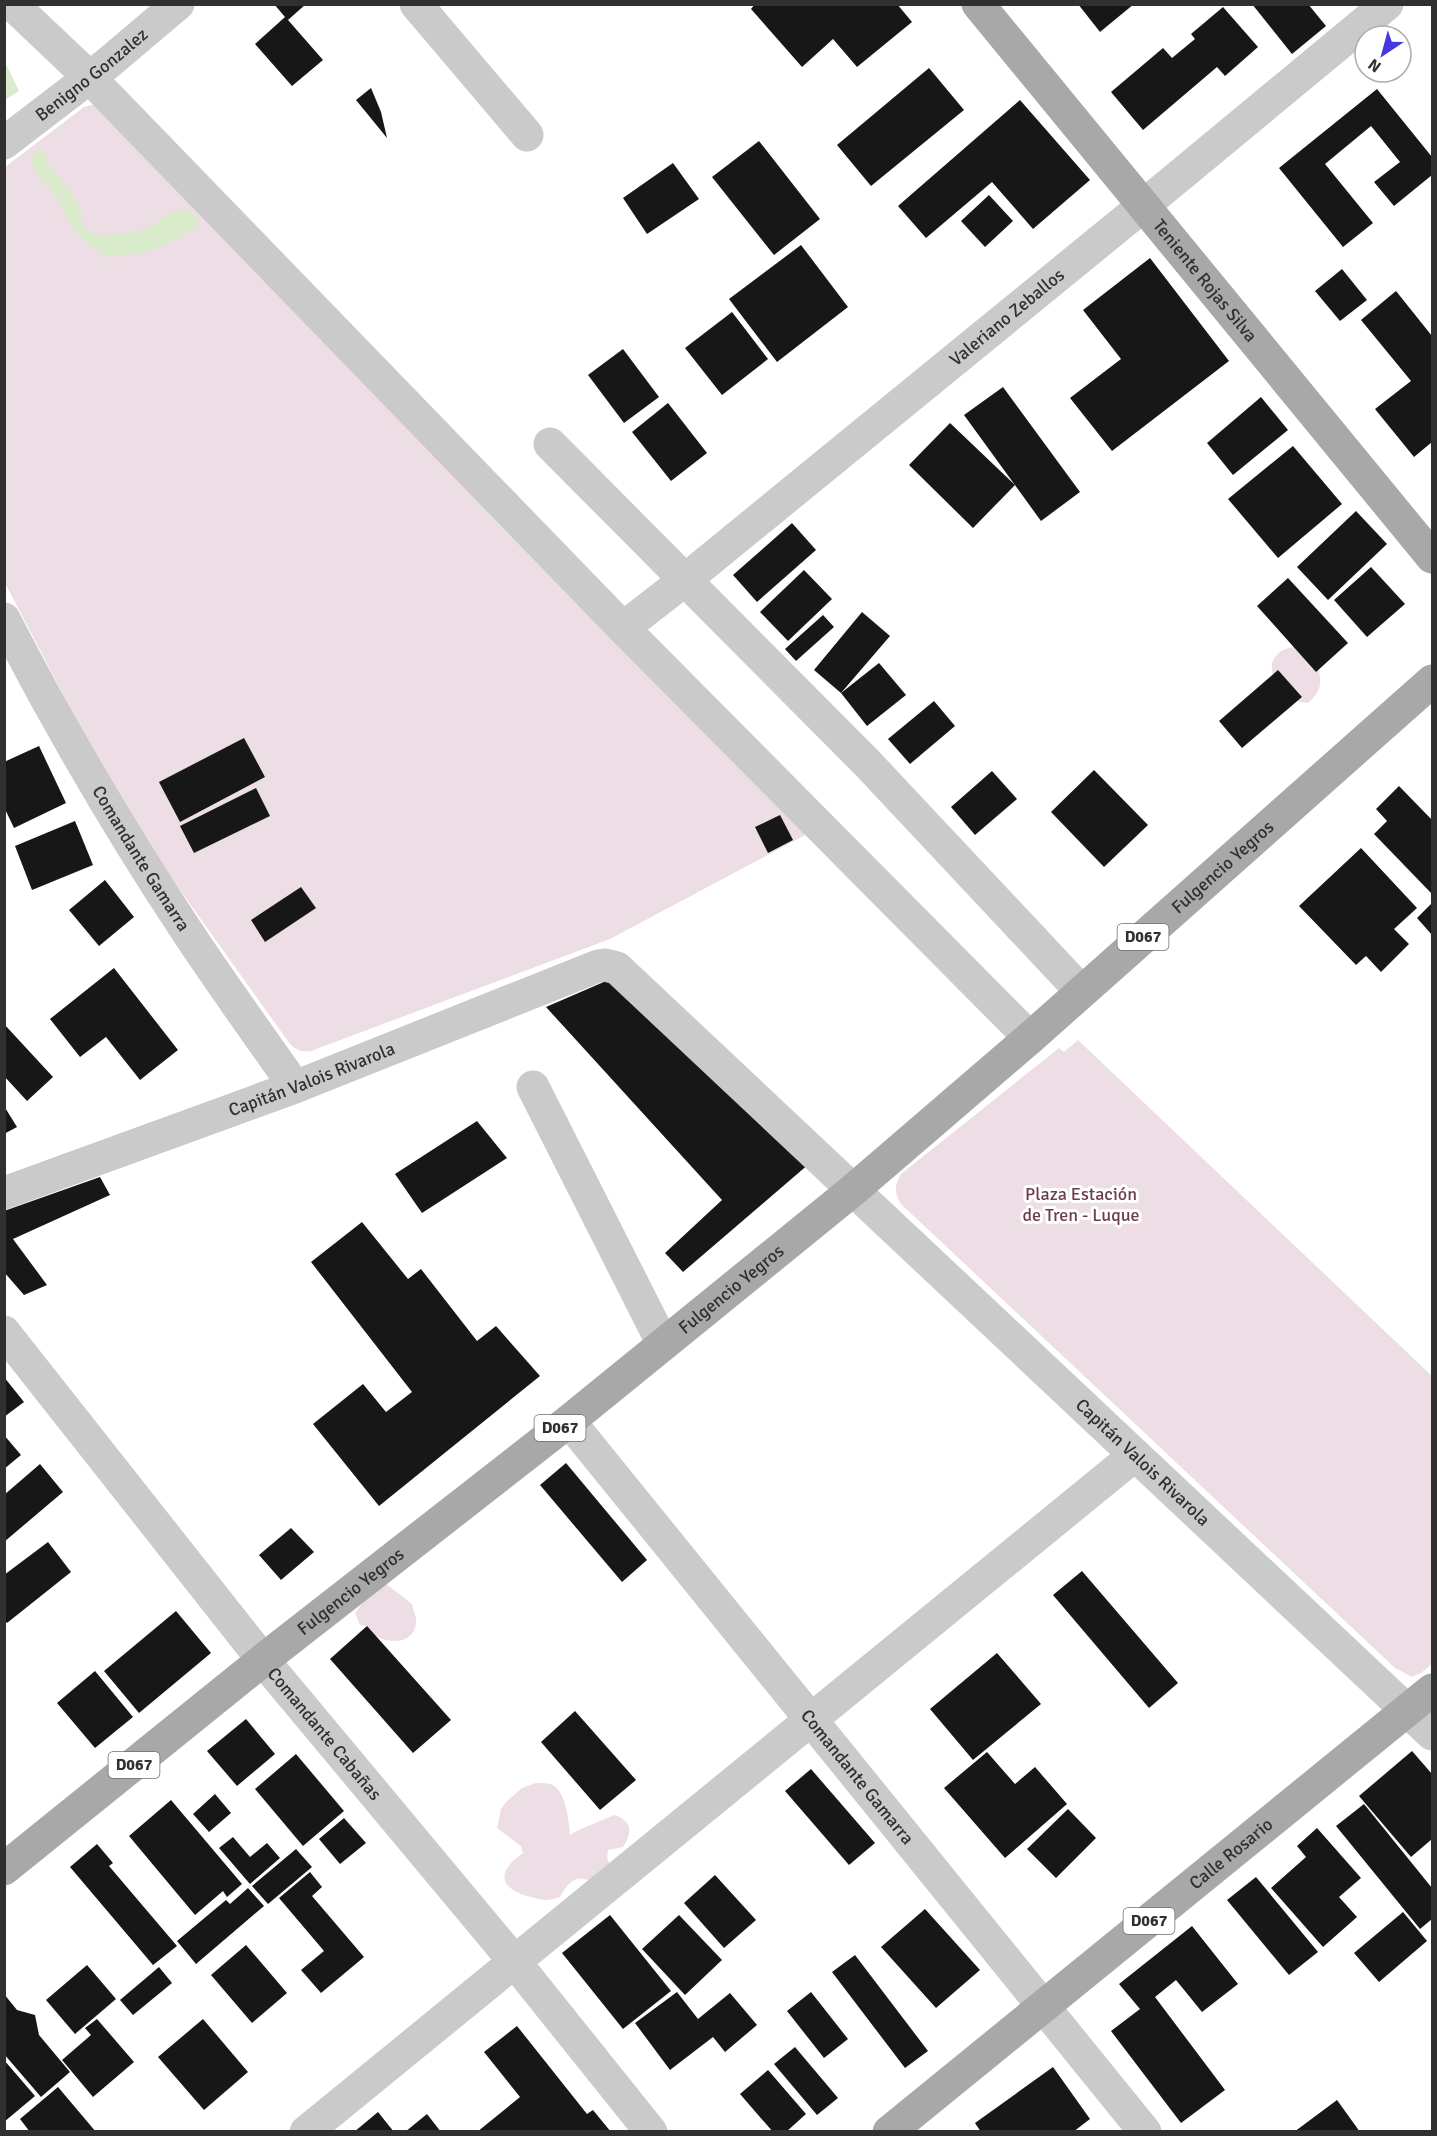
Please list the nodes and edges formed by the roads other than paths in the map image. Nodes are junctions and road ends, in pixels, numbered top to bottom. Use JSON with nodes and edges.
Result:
{"nodes":[{"id":1,"x":12,"y":4,"type":"edge"},
{"id":2,"x":178,"y":4,"type":"edge"},
{"id":3,"x":416,"y":4,"type":"edge"},
{"id":4,"x":978,"y":4,"type":"edge"},
{"id":5,"x":1387,"y":4,"type":"edge"},
{"id":6,"x":90,"y":78,"type":"junction"},
{"id":7,"x":527,"y":135,"type":"dead end"},
{"id":8,"x":4,"y":143,"type":"edge"},
{"id":9,"x":1143,"y":206,"type":"junction"},
{"id":10,"x":550,"y":444,"type":"dead end"},
{"id":11,"x":1432,"y":557,"type":"edge"},
{"id":12,"x":685,"y":580,"type":"junction"},
{"id":13,"x":4,"y":620,"type":"edge"},
{"id":14,"x":623,"y":628,"type":"junction"},
{"id":15,"x":1432,"y":681,"type":"edge"},
{"id":16,"x":1081,"y":991,"type":"junction"},
{"id":17,"x":1030,"y":1038,"type":"junction"},
{"id":18,"x":295,"y":1087,"type":"junction"},
{"id":19,"x":533,"y":1087,"type":"dead end"},
{"id":20,"x":852,"y":1191,"type":"junction"},
{"id":21,"x":4,"y":1193,"type":"edge"},
{"id":22,"x":4,"y":1332,"type":"edge"},
{"id":23,"x":663,"y":1344,"type":"junction"},
{"id":24,"x":569,"y":1421,"type":"junction"},
{"id":25,"x":1135,"y":1455,"type":"junction"},
{"id":26,"x":264,"y":1660,"type":"junction"},
{"id":27,"x":1432,"y":1690,"type":"edge"},
{"id":28,"x":1408,"y":1711,"type":"junction"},
{"id":29,"x":811,"y":1720,"type":"junction"},
{"id":30,"x":1432,"y":1734,"type":"edge"},
{"id":31,"x":4,"y":1869,"type":"edge"},
{"id":32,"x":514,"y":1961,"type":"junction"},
{"id":33,"x":1043,"y":2007,"type":"junction"},
{"id":34,"x":306,"y":2132,"type":"edge"},
{"id":35,"x":651,"y":2132,"type":"edge"},
{"id":36,"x":889,"y":2132,"type":"edge"},
{"id":37,"x":1145,"y":2132,"type":"edge"}],
"edges":[{"from":1,"to":6,"type":"street"},
{"from":2,"to":6,"type":"street","name":"Benigno Gonzalez"},
{"from":3,"to":7,"type":"street"},
{"from":4,"to":9,"type":"main road","name":"Teniente Rojas Silva"},
{"from":5,"to":9,"type":"street","name":"Valeriano Zeballos"},
{"from":6,"to":8,"type":"street","name":"Benigno Gonzalez"},
{"from":6,"to":14,"type":"street"},
{"from":9,"to":11,"type":"main road","name":"Teniente Rojas Silva"},
{"from":9,"to":12,"type":"street","name":"Valeriano Zeballos"},
{"from":10,"to":12,"type":"street"},
{"from":12,"to":14,"type":"street","name":"Valeriano Zeballos"},
{"from":12,"to":16,"type":"street"},
{"from":13,"to":18,"type":"street","name":"Comandante Gamarra"},
{"from":14,"to":17,"type":"street"},
{"from":15,"to":16,"type":"main road","name":"Fulgencio Yegros","number":"D067"},
{"from":16,"to":17,"type":"main road","name":"Fulgencio Yegros","number":"D067"},
{"from":17,"to":20,"type":"main road","name":"Fulgencio Yegros","number":"D067"},
{"from":18,"to":20,"type":"street","name":"Capitán Valois Rivarola"},
{"from":18,"to":21,"type":"street","name":"Capitán Valois Rivarola"},
{"from":19,"to":23,"type":"street"},
{"from":20,"to":23,"type":"main road","name":"Fulgencio Yegros","number":"D067"},
{"from":20,"to":25,"type":"street","name":"Capitán Valois Rivarola"},
{"from":22,"to":26,"type":"street","name":"Comandante Cabañas"},
{"from":23,"to":24,"type":"main road","name":"Fulgencio Yegros","number":"D067"},
{"from":24,"to":26,"type":"main road","name":"Fulgencio Yegros","number":"D067"},
{"from":24,"to":29,"type":"street","name":"Comandante Gamarra"},
{"from":25,"to":28,"type":"street","name":"Capitán Valois Rivarola"},
{"from":25,"to":29,"type":"street"},
{"from":26,"to":31,"type":"main road","name":"Fulgencio Yegros","number":"D067"},
{"from":26,"to":32,"type":"street","name":"Comandante Cabañas"},
{"from":27,"to":28,"type":"main road","name":"Calle Rosario","number":"D067"},
{"from":28,"to":30,"type":"street","name":"Capitán Valois Rivarola"},
{"from":28,"to":33,"type":"main road","name":"Calle Rosario","number":"D067"},
{"from":29,"to":32,"type":"street"},
{"from":29,"to":33,"type":"street","name":"Comandante Gamarra"},
{"from":32,"to":34,"type":"street"},
{"from":32,"to":35,"type":"street","name":"Comandante Cabañas"},
{"from":33,"to":36,"type":"main road","name":"Calle Rosario","number":"D067"},
{"from":33,"to":37,"type":"street","name":"Comandante Gamarra"}]}
